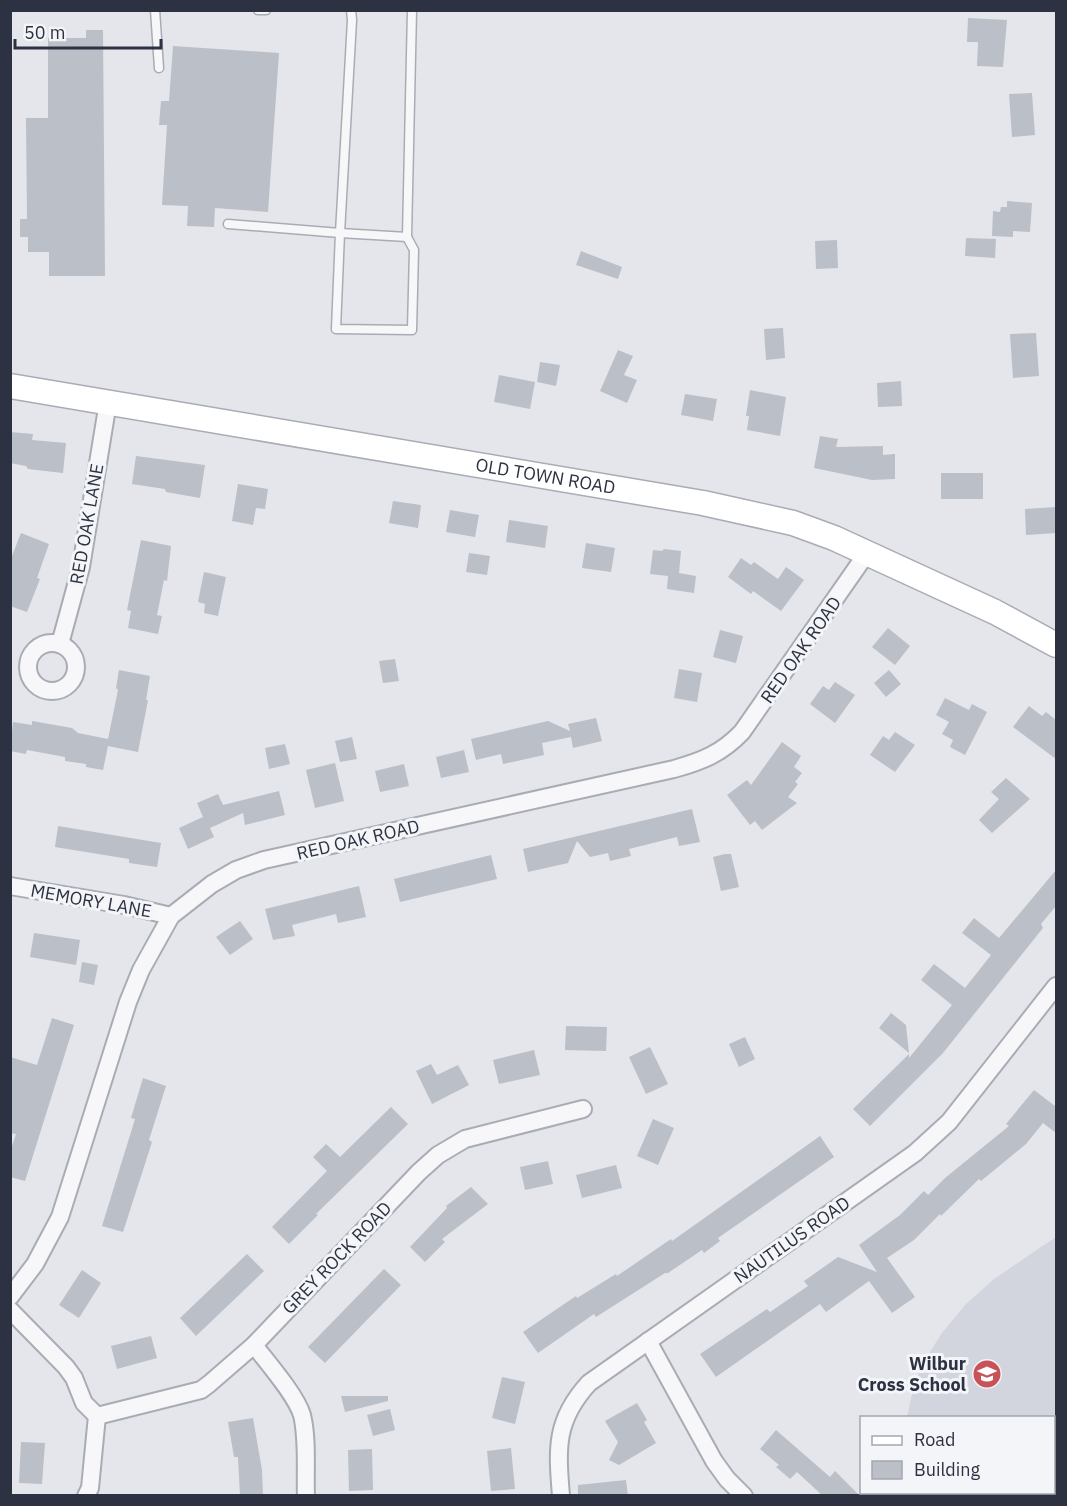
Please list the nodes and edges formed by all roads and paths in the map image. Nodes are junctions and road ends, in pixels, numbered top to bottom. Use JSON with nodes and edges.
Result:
{"nodes":[{"id":1,"x":155,"y":10,"type":"edge"},
{"id":2,"x":258,"y":10,"type":"edge"},
{"id":3,"x":266,"y":10,"type":"edge"},
{"id":4,"x":351,"y":10,"type":"edge"},
{"id":5,"x":412,"y":10,"type":"edge"},
{"id":6,"x":159,"y":68,"type":"dead end"},
{"id":7,"x":228,"y":224,"type":"dead end"},
{"id":8,"x":339,"y":233,"type":"junction"},
{"id":9,"x":407,"y":237,"type":"junction"},
{"id":10,"x":10,"y":386,"type":"edge"},
{"id":11,"x":108,"y":402,"type":"junction"},
{"id":12,"x":867,"y":553,"type":"junction"},
{"id":13,"x":60,"y":644,"type":"dead end"},
{"id":14,"x":1056,"y":645,"type":"edge"},
{"id":15,"x":10,"y":886,"type":"edge"},
{"id":16,"x":171,"y":916,"type":"junction"},
{"id":17,"x":1056,"y":986,"type":"edge"},
{"id":18,"x":583,"y":1109,"type":"dead end"},
{"id":19,"x":10,"y":1297,"type":"edge"},
{"id":20,"x":10,"y":1310,"type":"edge"},
{"id":21,"x":648,"y":1341,"type":"junction"},
{"id":22,"x":254,"y":1345,"type":"junction"},
{"id":23,"x":97,"y":1416,"type":"junction"},
{"id":24,"x":86,"y":1496,"type":"edge"},
{"id":25,"x":306,"y":1496,"type":"edge"},
{"id":26,"x":561,"y":1496,"type":"edge"},
{"id":27,"x":744,"y":1496,"type":"edge"}],
"edges":[{"from":1,"to":6,"type":"lane"},
{"from":2,"to":3,"type":"lane"},
{"from":4,"to":8,"type":"lane"},
{"from":5,"to":9,"type":"lane"},
{"from":7,"to":8,"type":"lane"},
{"from":8,"to":9,"type":"lane"},
{"from":8,"to":9,"type":"lane"},
{"from":10,"to":11,"type":"main road","name":"OLD TOWN ROAD"},
{"from":11,"to":12,"type":"main road","name":"OLD TOWN ROAD"},
{"from":11,"to":13,"type":"street","name":"RED OAK LANE"},
{"from":12,"to":14,"type":"main road","name":"OLD TOWN ROAD"},
{"from":12,"to":16,"type":"street","name":"RED OAK ROAD"},
{"from":15,"to":16,"type":"street","name":"MEMORY LANE"},
{"from":16,"to":19,"type":"street","name":"RED OAK ROAD"},
{"from":17,"to":21,"type":"street","name":"NAUTILUS ROAD"},
{"from":18,"to":22,"type":"street","name":"GREY ROCK ROAD"},
{"from":20,"to":23,"type":"street"},
{"from":21,"to":26,"type":"street","name":"NAUTILUS ROAD"},
{"from":21,"to":27,"type":"street"},
{"from":22,"to":23,"type":"street","name":"GREY ROCK ROAD"},
{"from":22,"to":25,"type":"street"},
{"from":23,"to":24,"type":"street"}]}
